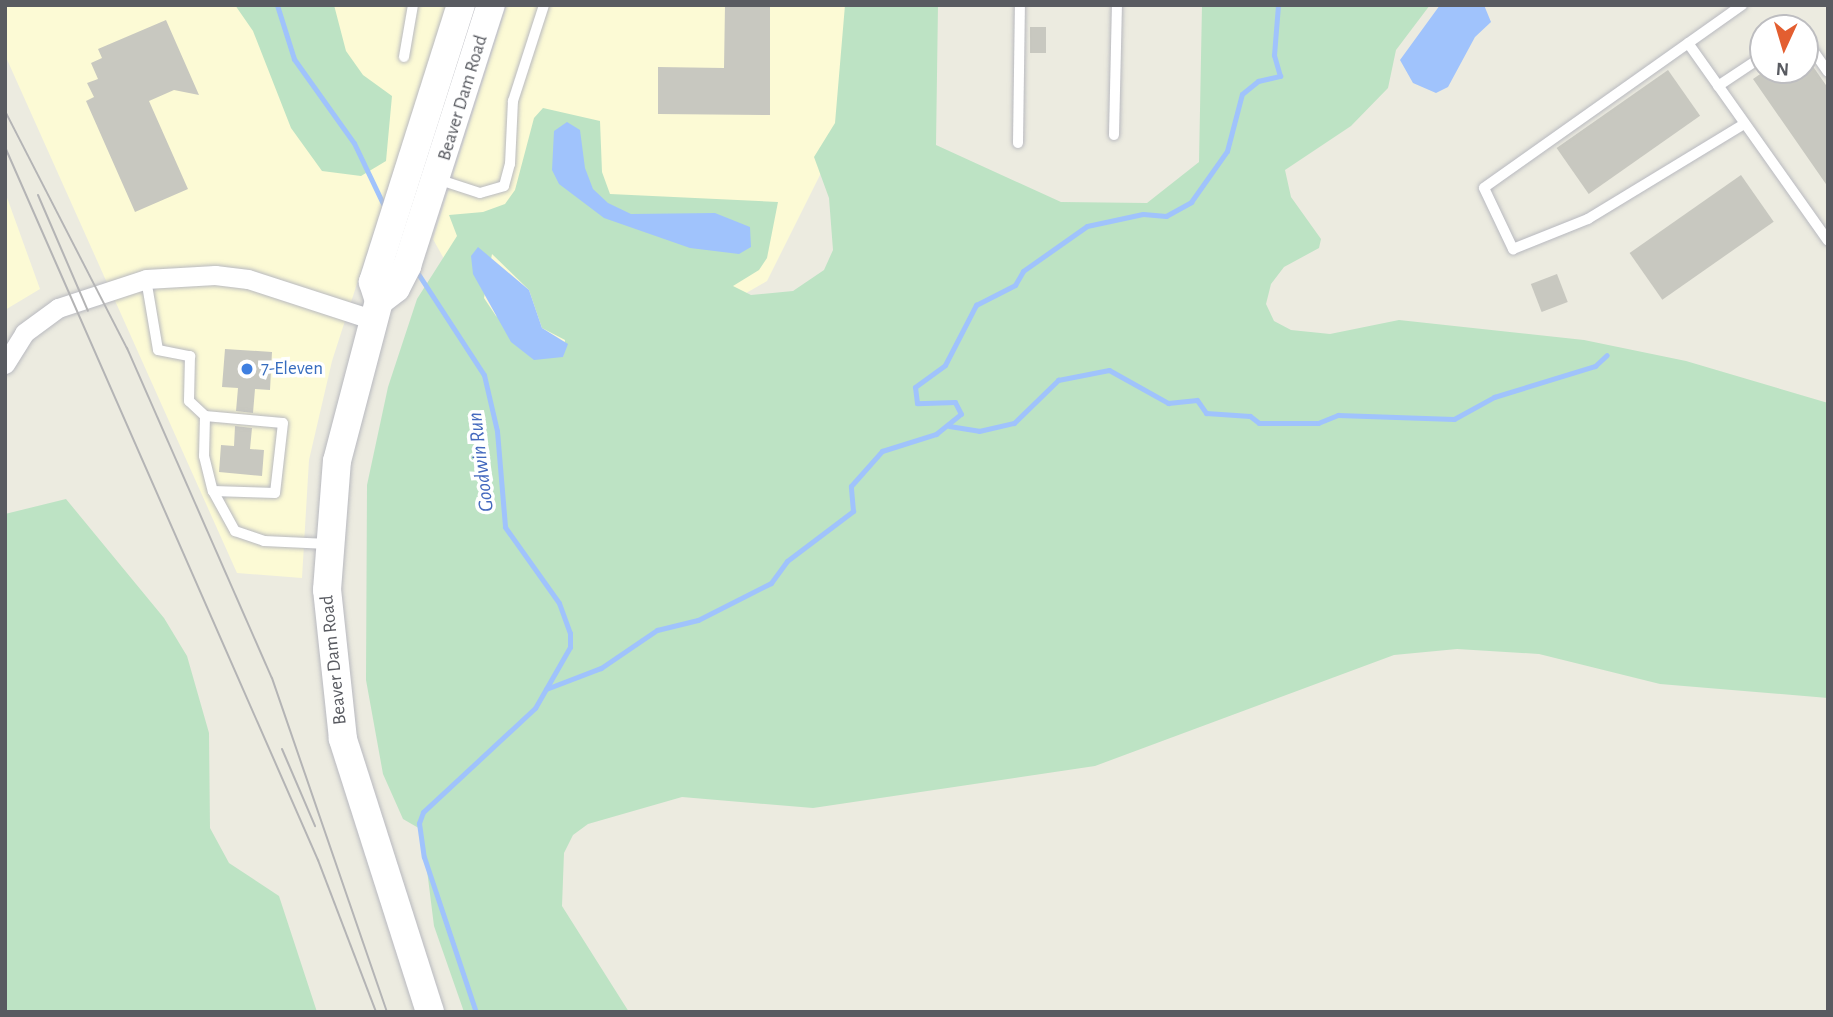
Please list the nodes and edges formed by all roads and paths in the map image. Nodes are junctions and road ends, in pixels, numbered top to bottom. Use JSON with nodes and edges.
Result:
{"nodes":[{"id":1,"x":414,"y":5,"type":"edge"},
{"id":2,"x":461,"y":5,"type":"edge"},
{"id":3,"x":491,"y":5,"type":"edge"},
{"id":4,"x":544,"y":5,"type":"edge"},
{"id":5,"x":1020,"y":5,"type":"edge"},
{"id":6,"x":1117,"y":5,"type":"edge"},
{"id":7,"x":1742,"y":5,"type":"edge"},
{"id":8,"x":1688,"y":43,"type":"junction"},
{"id":9,"x":404,"y":57,"type":"dead end"},
{"id":10,"x":1749,"y":65,"type":"edge"},
{"id":11,"x":1718,"y":86,"type":"junction"},
{"id":12,"x":1744,"y":124,"type":"junction"},
{"id":13,"x":1114,"y":135,"type":"dead end"},
{"id":14,"x":1018,"y":143,"type":"dead end"},
{"id":15,"x":407,"y":177,"type":"junction"},
{"id":16,"x":438,"y":179,"type":"junction"},
{"id":17,"x":1828,"y":220,"type":"edge"},
{"id":18,"x":1818,"y":227,"type":"junction"},
{"id":19,"x":1828,"y":241,"type":"edge"},
{"id":20,"x":146,"y":279,"type":"junction"},
{"id":21,"x":383,"y":303,"type":"junction"},
{"id":22,"x":8,"y":352,"type":"edge"},
{"id":23,"x":205,"y":416,"type":"junction"},
{"id":24,"x":213,"y":491,"type":"junction"},
{"id":25,"x":329,"y":544,"type":"junction"},
{"id":26,"x":430,"y":1012,"type":"edge"}],
"edges":[{"from":1,"to":9,"type":"lane"},
{"from":2,"to":15,"type":"main road","name":"Beaver Dam Road"},
{"from":3,"to":16,"type":"main road","name":"Beaver Dam Road"},
{"from":4,"to":16,"type":"lane"},
{"from":5,"to":14,"type":"lane"},
{"from":6,"to":13,"type":"lane"},
{"from":7,"to":8,"type":"lane"},
{"from":8,"to":11,"type":"lane"},
{"from":8,"to":12,"type":"lane"},
{"from":10,"to":11,"type":"lane"},
{"from":11,"to":12,"type":"lane"},
{"from":12,"to":18,"type":"lane"},
{"from":15,"to":16,"type":"lane"},
{"from":15,"to":21,"type":"main road","name":"Beaver Dam Road"},
{"from":16,"to":21,"type":"main road","name":"Beaver Dam Road"},
{"from":17,"to":18,"type":"lane"},
{"from":18,"to":19,"type":"lane"},
{"from":20,"to":21,"type":"street"},
{"from":20,"to":22,"type":"street"},
{"from":20,"to":23,"type":"lane"},
{"from":21,"to":25,"type":"main road","name":"Beaver Dam Road"},
{"from":23,"to":24,"type":"lane"},
{"from":23,"to":24,"type":"lane"},
{"from":24,"to":25,"type":"lane"},
{"from":25,"to":26,"type":"main road","name":"Beaver Dam Road"}]}
